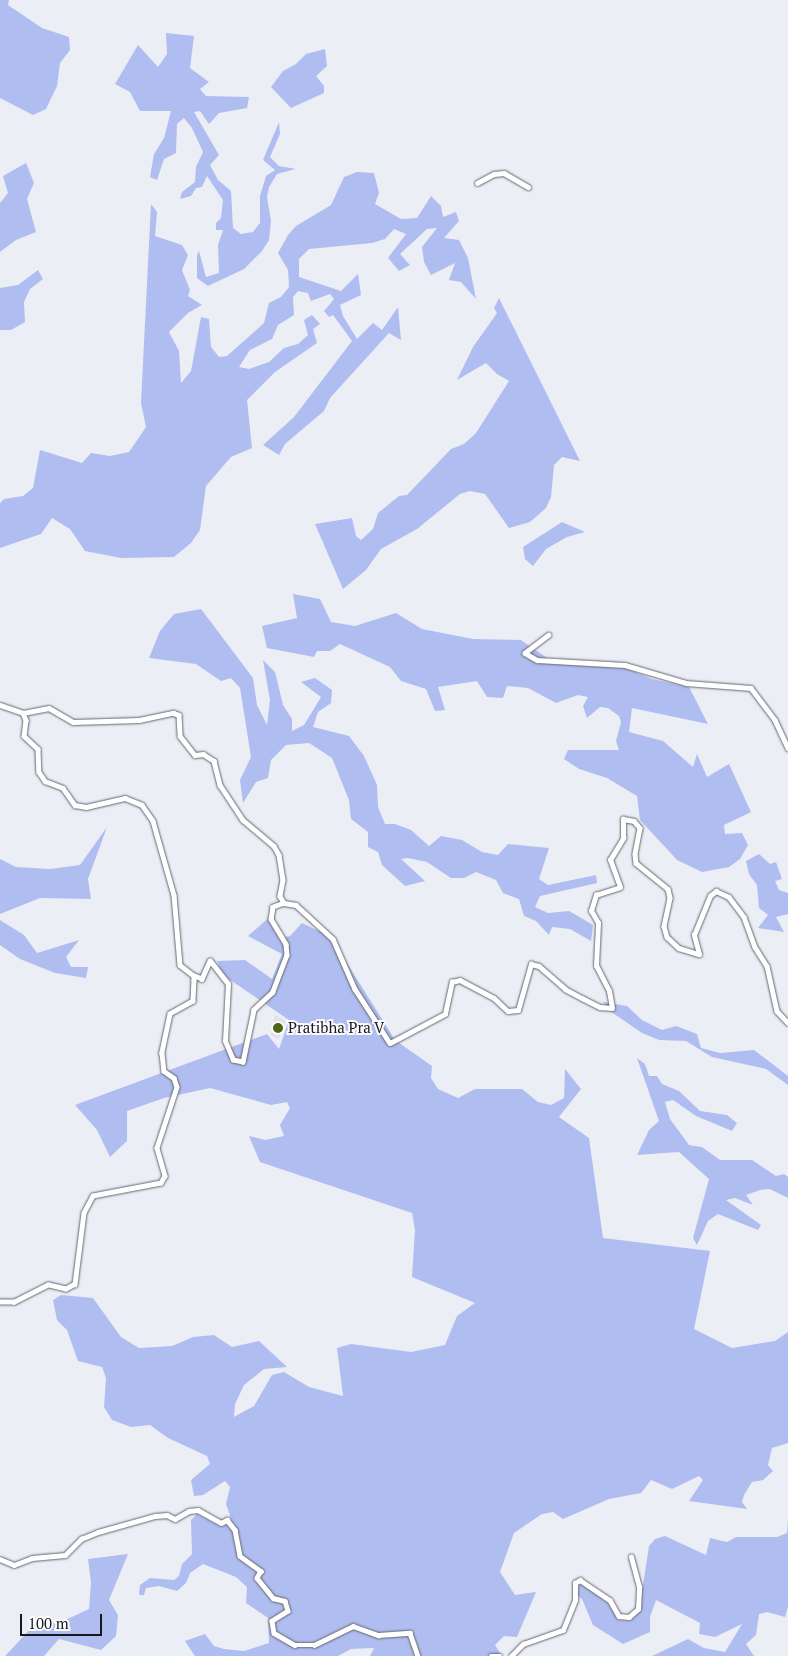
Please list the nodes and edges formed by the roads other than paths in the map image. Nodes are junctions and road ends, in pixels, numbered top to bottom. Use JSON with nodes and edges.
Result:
{"nodes":[{"id":1,"x":477,"y":183,"type":"dead end"},
{"id":2,"x":528,"y":187,"type":"dead end"},
{"id":3,"x":549,"y":635,"type":"dead end"},
{"id":4,"x":0,"y":705,"type":"edge"},
{"id":5,"x":23,"y":713,"type":"junction"},
{"id":6,"x":788,"y":748,"type":"edge"},
{"id":7,"x":284,"y":903,"type":"junction"},
{"id":8,"x":194,"y":976,"type":"junction"},
{"id":9,"x":788,"y":1023,"type":"edge"},
{"id":10,"x":0,"y":1302,"type":"edge"},
{"id":11,"x":631,"y":1557,"type":"dead end"},
{"id":12,"x":0,"y":1559,"type":"edge"},
{"id":13,"x":418,"y":1656,"type":"edge"},
{"id":14,"x":491,"y":1656,"type":"edge"},
{"id":15,"x":500,"y":1656,"type":"edge"},
{"id":16,"x":511,"y":1656,"type":"edge"}],
"edges":[{"from":1,"to":2,"type":"street"},
{"from":3,"to":6,"type":"street"},
{"from":4,"to":5,"type":"street"},
{"from":5,"to":7,"type":"street"},
{"from":5,"to":8,"type":"street"},
{"from":7,"to":8,"type":"street"},
{"from":7,"to":9,"type":"street"},
{"from":8,"to":10,"type":"street"},
{"from":11,"to":16,"type":"street"},
{"from":12,"to":13,"type":"street"},
{"from":14,"to":15,"type":"street"}]}
